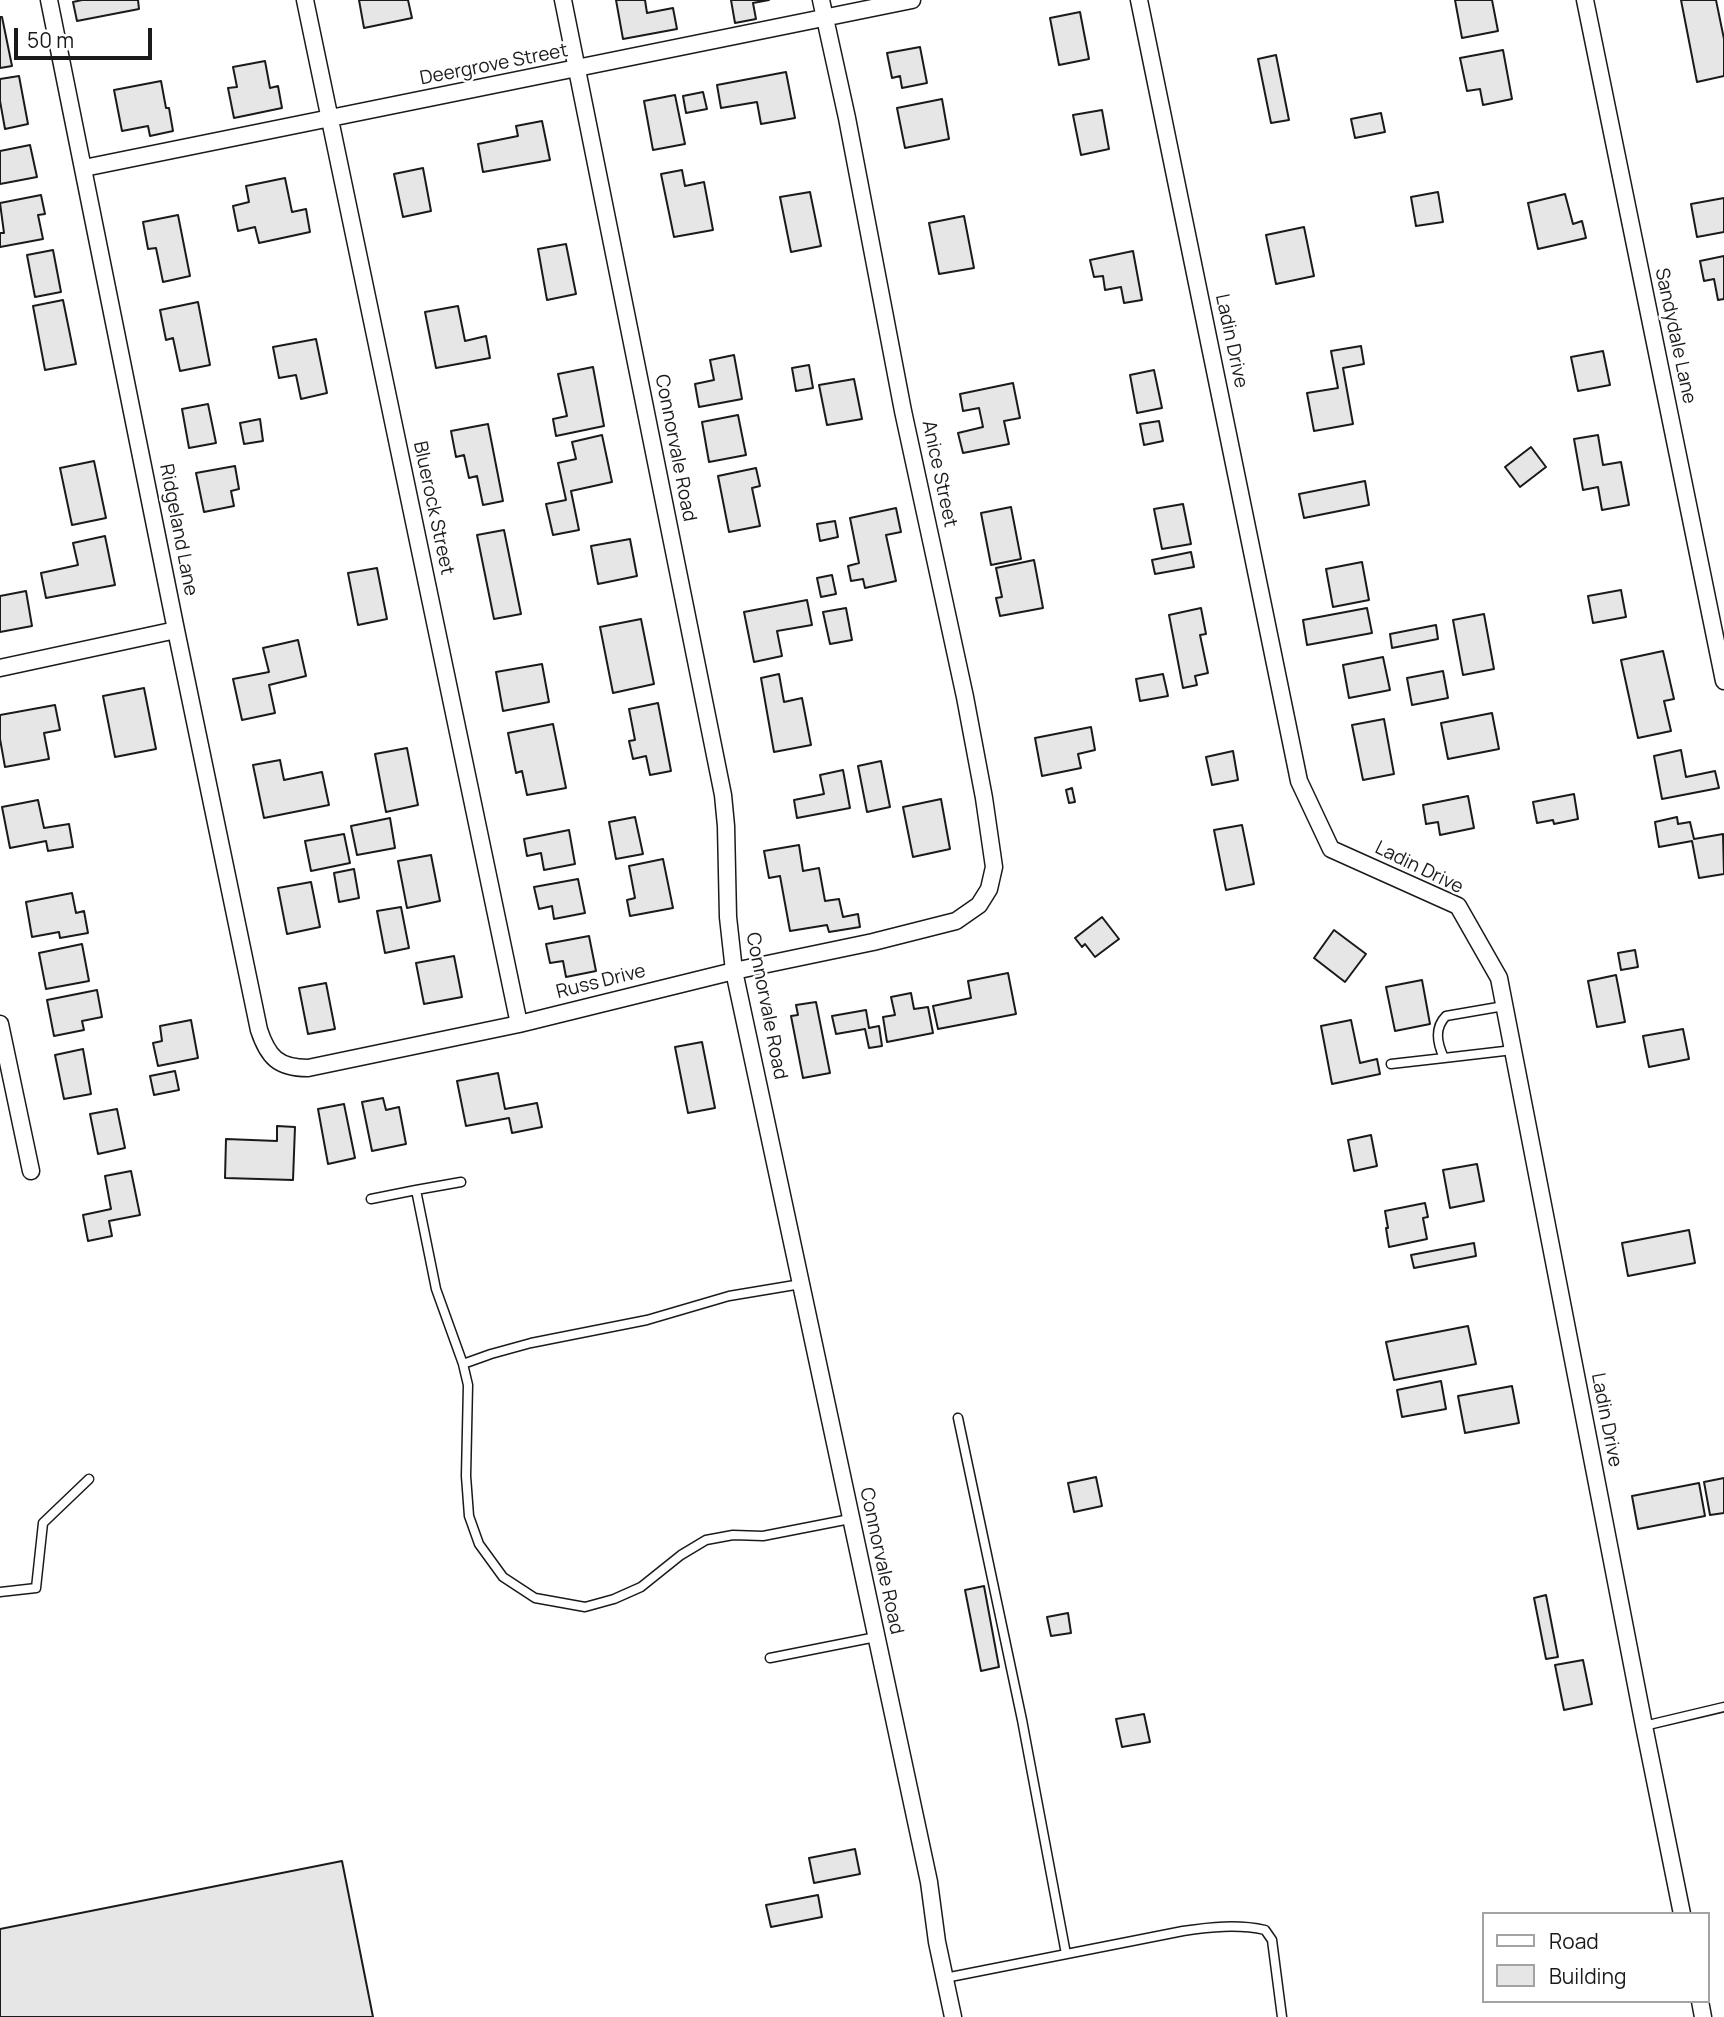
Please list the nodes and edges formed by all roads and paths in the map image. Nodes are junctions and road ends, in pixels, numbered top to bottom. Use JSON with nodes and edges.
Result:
{"nodes":[{"id":1,"x":49,"y":0,"type":"edge"},
{"id":2,"x":305,"y":0,"type":"edge"},
{"id":3,"x":563,"y":0,"type":"edge"},
{"id":4,"x":821,"y":0,"type":"edge"},
{"id":5,"x":912,"y":0,"type":"edge"},
{"id":6,"x":1139,"y":0,"type":"edge"},
{"id":7,"x":1585,"y":0,"type":"edge"},
{"id":8,"x":825,"y":17,"type":"junction"},
{"id":9,"x":578,"y":69,"type":"junction"},
{"id":10,"x":330,"y":120,"type":"junction"},
{"id":11,"x":84,"y":168,"type":"junction"},
{"id":12,"x":176,"y":630,"type":"junction"},
{"id":13,"x":0,"y":668,"type":"edge"},
{"id":14,"x":1724,"y":681,"type":"edge"},
{"id":15,"x":934,"y":926,"type":"joint"},
{"id":16,"x":734,"y":971,"type":"junction"},
{"id":17,"x":1504,"y":1006,"type":"junction"},
{"id":18,"x":0,"y":1024,"type":"edge"},
{"id":19,"x":519,"y":1024,"type":"junction"},
{"id":20,"x":1513,"y":1050,"type":"junction"},
{"id":21,"x":1444,"y":1058,"type":"junction"},
{"id":22,"x":278,"y":1062,"type":"joint"},
{"id":23,"x":1391,"y":1065,"type":"dead end"},
{"id":24,"x":31,"y":1171,"type":"dead end"},
{"id":25,"x":461,"y":1182,"type":"dead end"},
{"id":26,"x":416,"y":1190,"type":"junction"},
{"id":27,"x":371,"y":1199,"type":"dead end"},
{"id":28,"x":801,"y":1284,"type":"junction"},
{"id":29,"x":463,"y":1364,"type":"junction"},
{"id":30,"x":958,"y":1418,"type":"dead end"},
{"id":31,"x":89,"y":1479,"type":"dead end"},
{"id":32,"x":850,"y":1519,"type":"junction"},
{"id":33,"x":0,"y":1592,"type":"edge"},
{"id":34,"x":876,"y":1637,"type":"junction"},
{"id":35,"x":770,"y":1658,"type":"dead end"},
{"id":36,"x":1724,"y":1707,"type":"edge"},
{"id":37,"x":1644,"y":1726,"type":"junction"},
{"id":38,"x":1682,"y":1912,"type":"edge"},
{"id":39,"x":1066,"y":1954,"type":"junction"},
{"id":40,"x":945,"y":1978,"type":"junction"},
{"id":41,"x":953,"y":2017,"type":"edge"},
{"id":42,"x":1282,"y":2017,"type":"edge"}],
"edges":[{"from":1,"to":11,"type":"street","name":"Ridgeland Lane"},
{"from":2,"to":10,"type":"street","name":"Bluerock Street"},
{"from":3,"to":9,"type":"street","name":"Connorvale Road"},
{"from":4,"to":8,"type":"street","name":"Anice Street"},
{"from":5,"to":8,"type":"street","name":"Deergrove Street"},
{"from":6,"to":17,"type":"street","name":"Ladin Drive"},
{"from":7,"to":14,"type":"street","name":"Sandydale Lane"},
{"from":8,"to":9,"type":"street","name":"Deergrove Street"},
{"from":8,"to":15,"type":"street","name":"Anice Street"},
{"from":9,"to":10,"type":"street","name":"Deergrove Street"},
{"from":9,"to":16,"type":"street","name":"Connorvale Road"},
{"from":10,"to":11,"type":"street","name":"Deergrove Street"},
{"from":10,"to":19,"type":"street","name":"Bluerock Street"},
{"from":11,"to":12,"type":"street","name":"Ridgeland Lane"},
{"from":12,"to":13,"type":"street"},
{"from":12,"to":22,"type":"street","name":"Ridgeland Lane"},
{"from":15,"to":16,"type":"street","name":"Russ Drive"},
{"from":16,"to":19,"type":"street","name":"Russ Drive"},
{"from":16,"to":28,"type":"street","name":"Connorvale Road"},
{"from":17,"to":20,"type":"street","name":"Ladin Drive"},
{"from":17,"to":21,"type":"lane"},
{"from":18,"to":24,"type":"street"},
{"from":19,"to":22,"type":"street","name":"Russ Drive"},
{"from":20,"to":21,"type":"lane"},
{"from":20,"to":37,"type":"street","name":"Ladin Drive"},
{"from":21,"to":23,"type":"lane"},
{"from":25,"to":26,"type":"lane"},
{"from":26,"to":27,"type":"lane"},
{"from":26,"to":29,"type":"lane"},
{"from":28,"to":29,"type":"lane"},
{"from":28,"to":32,"type":"street","name":"Connorvale Road"},
{"from":29,"to":32,"type":"lane"},
{"from":30,"to":39,"type":"lane"},
{"from":31,"to":33,"type":"lane"},
{"from":32,"to":34,"type":"street","name":"Connorvale Road"},
{"from":34,"to":35,"type":"lane"},
{"from":34,"to":40,"type":"street","name":"Connorvale Road"},
{"from":36,"to":37,"type":"lane"},
{"from":37,"to":38,"type":"street","name":"Ladin Drive"},
{"from":39,"to":40,"type":"lane"},
{"from":39,"to":42,"type":"lane"},
{"from":40,"to":41,"type":"street","name":"Connorvale Road"}]}
